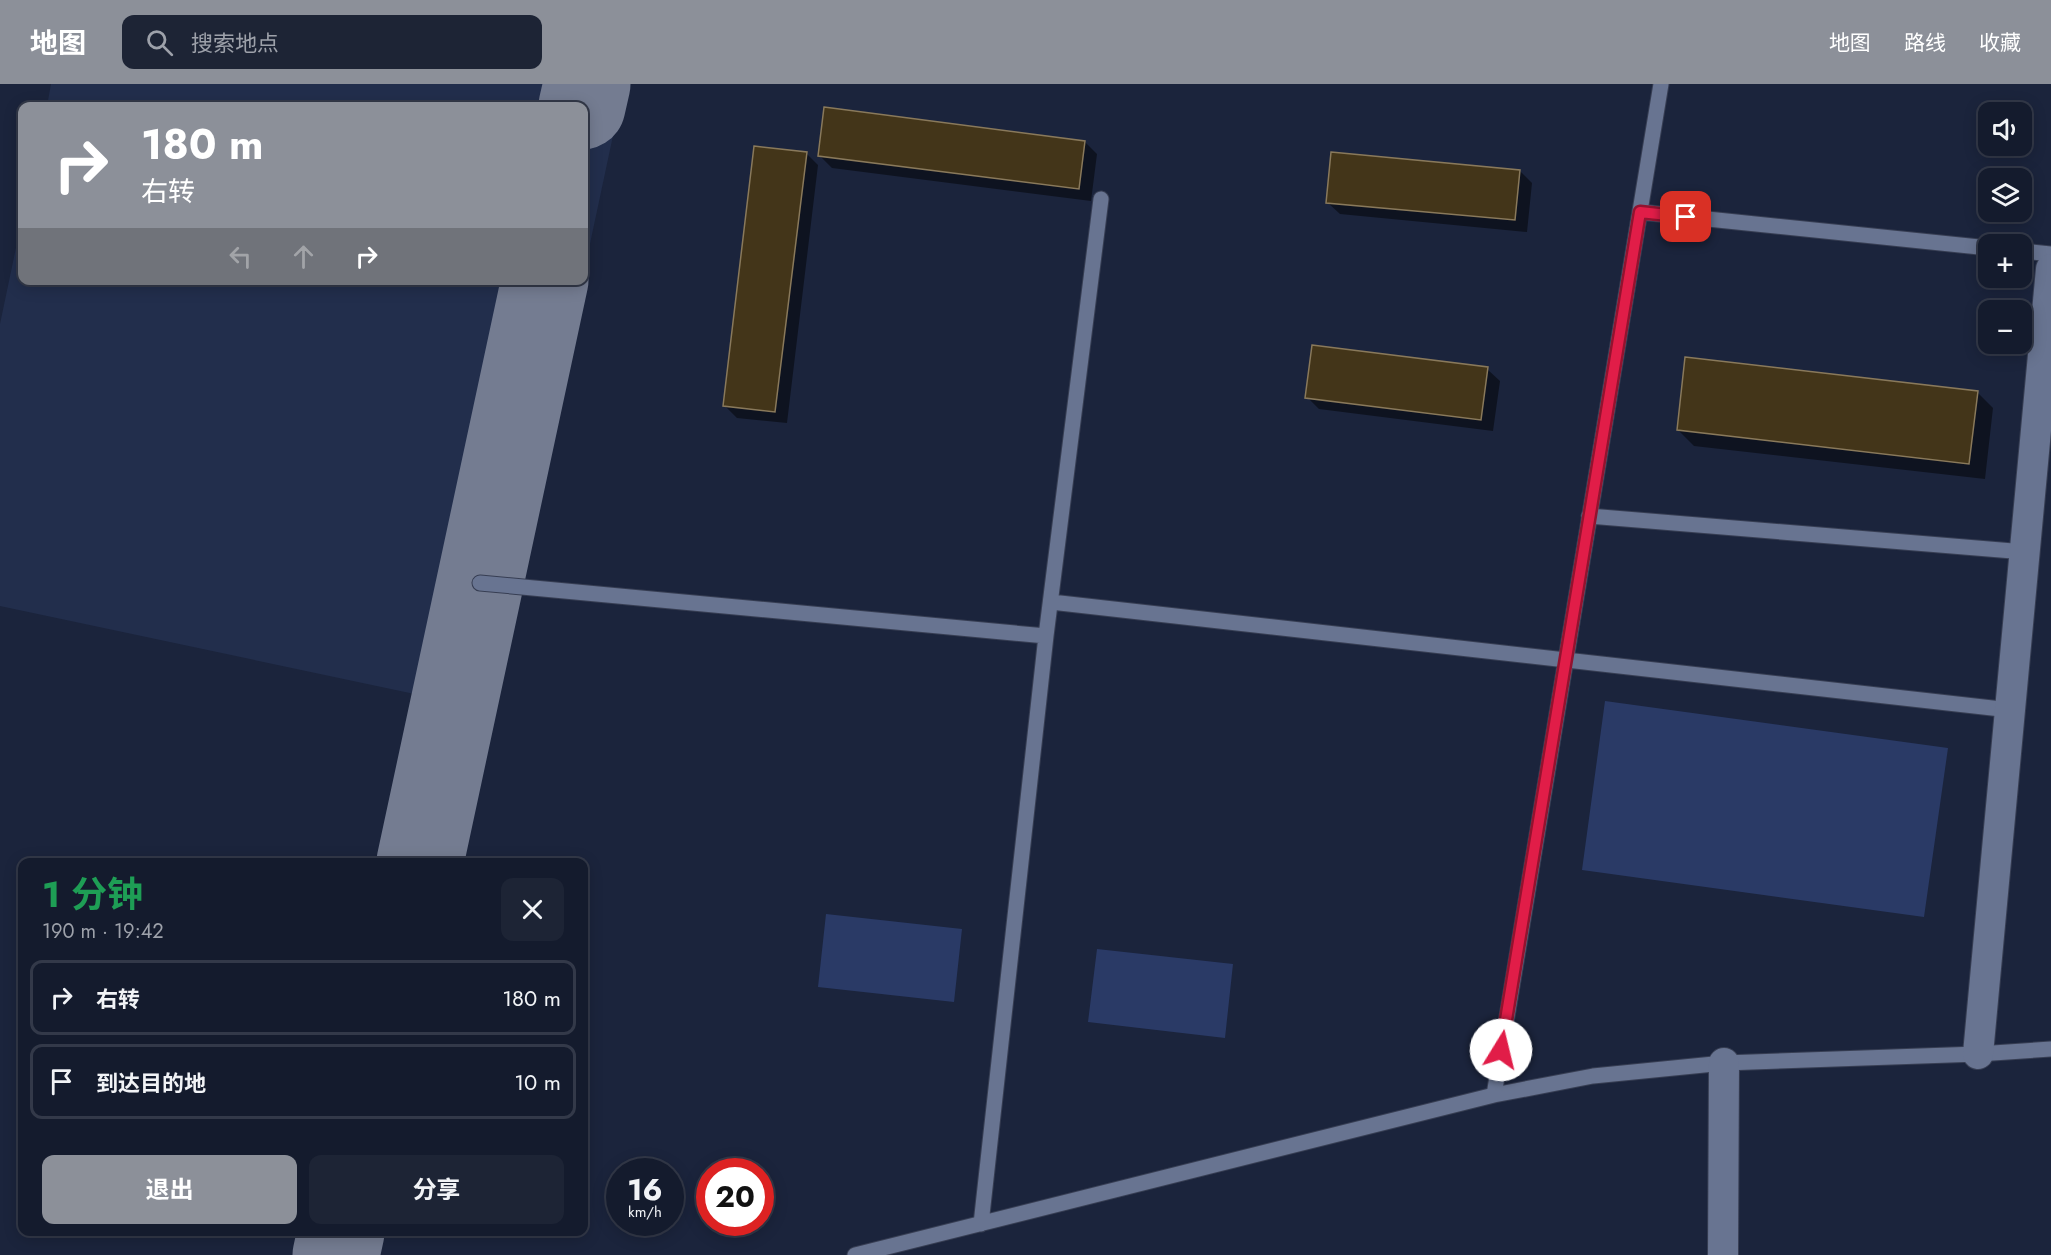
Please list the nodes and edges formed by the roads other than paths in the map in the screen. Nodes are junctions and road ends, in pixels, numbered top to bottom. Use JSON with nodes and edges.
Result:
{"nodes":[{"id":1,"x":1661,"y":84,"type":"edge"},
{"id":2,"x":1101,"y":199,"type":"dead end"},
{"id":3,"x":1640,"y":212,"type":"junction"},
{"id":4,"x":1978,"y":247,"type":"edge"},
{"id":5,"x":2032,"y":252,"type":"edge"},
{"id":6,"x":2051,"y":254,"type":"edge"},
{"id":7,"x":2051,"y":269,"type":"edge"},
{"id":8,"x":1589,"y":516,"type":"junction"},
{"id":9,"x":2025,"y":552,"type":"junction"},
{"id":10,"x":480,"y":583,"type":"dead end"},
{"id":11,"x":1051,"y":602,"type":"junction"},
{"id":12,"x":1047,"y":636,"type":"junction"},
{"id":13,"x":1564,"y":660,"type":"junction"},
{"id":14,"x":2010,"y":710,"type":"junction"},
{"id":15,"x":2051,"y":1048,"type":"edge"},
{"id":16,"x":1978,"y":1054,"type":"junction"},
{"id":17,"x":1724,"y":1063,"type":"junction"},
{"id":18,"x":1494,"y":1095,"type":"junction"},
{"id":19,"x":981,"y":1224,"type":"junction"},
{"id":20,"x":855,"y":1255,"type":"edge"},
{"id":21,"x":1723,"y":1255,"type":"edge"}],
"edges":[{"from":1,"to":3,"type":"lane"},
{"from":2,"to":11,"type":"lane"},
{"from":3,"to":4,"type":"lane"},
{"from":3,"to":8,"type":"lane"},
{"from":5,"to":6,"type":"lane"},
{"from":7,"to":9,"type":"street"},
{"from":8,"to":9,"type":"lane"},
{"from":8,"to":13,"type":"lane"},
{"from":9,"to":14,"type":"street"},
{"from":10,"to":12,"type":"lane"},
{"from":11,"to":12,"type":"lane"},
{"from":11,"to":13,"type":"lane"},
{"from":12,"to":19,"type":"lane"},
{"from":13,"to":14,"type":"lane"},
{"from":13,"to":18,"type":"lane"},
{"from":14,"to":16,"type":"street"},
{"from":15,"to":16,"type":"lane"},
{"from":16,"to":17,"type":"lane"},
{"from":17,"to":18,"type":"lane"},
{"from":17,"to":21,"type":"street"},
{"from":18,"to":19,"type":"lane"},
{"from":19,"to":20,"type":"lane"}]}
